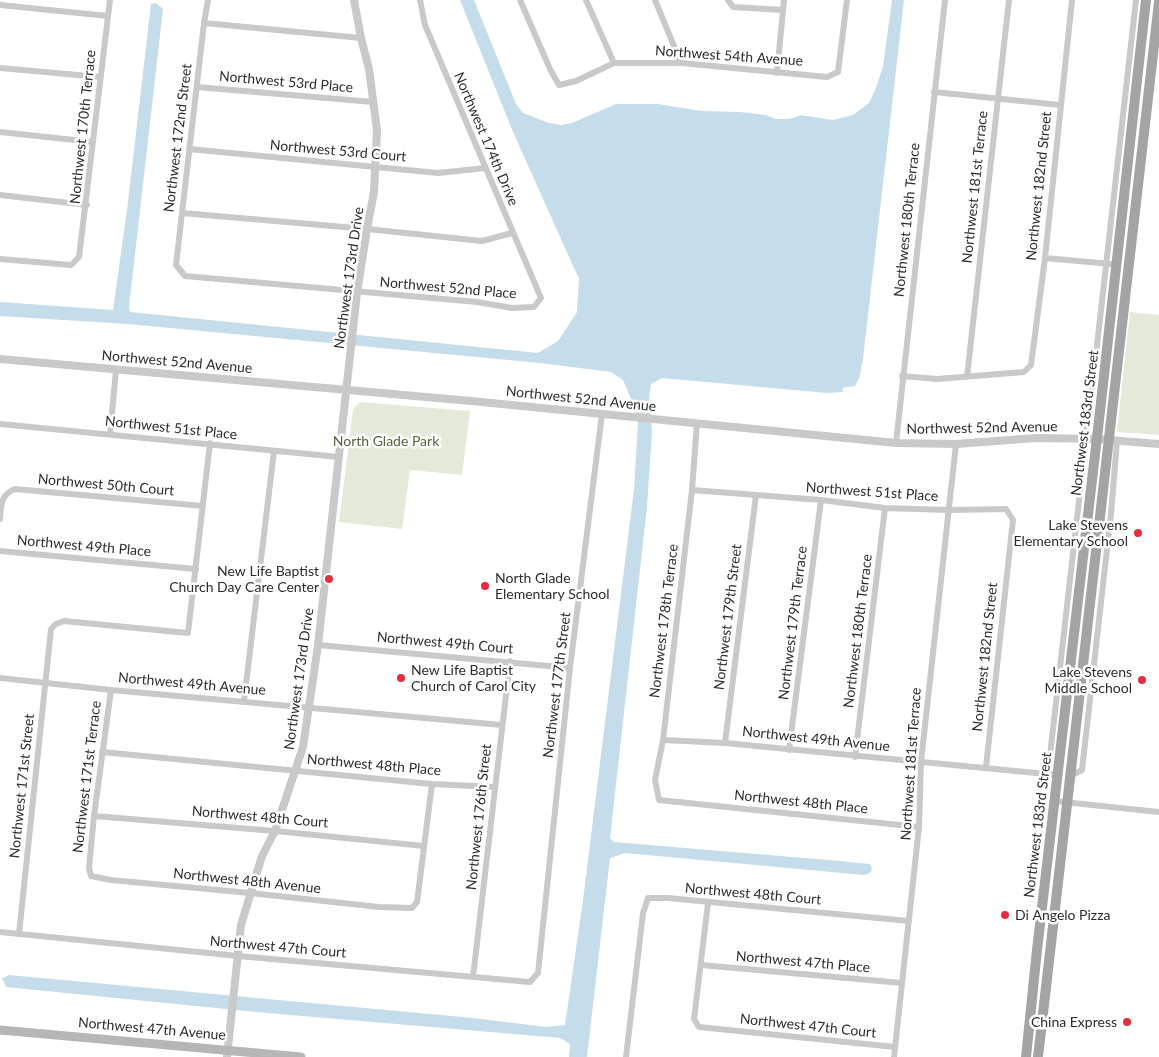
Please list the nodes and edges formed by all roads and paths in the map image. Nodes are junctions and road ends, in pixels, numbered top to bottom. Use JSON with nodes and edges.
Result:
{"nodes":[{"id":1,"x":110,"y":0,"type":"edge"},
{"id":2,"x":208,"y":0,"type":"edge"},
{"id":3,"x":354,"y":0,"type":"edge"},
{"id":4,"x":420,"y":0,"type":"edge"},
{"id":5,"x":520,"y":0,"type":"edge"},
{"id":6,"x":586,"y":0,"type":"edge"},
{"id":7,"x":655,"y":0,"type":"edge"},
{"id":8,"x":728,"y":0,"type":"edge"},
{"id":9,"x":784,"y":0,"type":"edge"},
{"id":10,"x":848,"y":0,"type":"edge"},
{"id":11,"x":945,"y":0,"type":"edge"},
{"id":12,"x":1008,"y":0,"type":"edge"},
{"id":13,"x":1072,"y":0,"type":"edge"},
{"id":14,"x":1136,"y":0,"type":"edge"},
{"id":15,"x":1146,"y":0,"type":"edge"},
{"id":16,"x":1159,"y":2,"type":"edge"},
{"id":17,"x":0,"y":5,"type":"edge"},
{"id":18,"x":783,"y":10,"type":"junction"},
{"id":19,"x":108,"y":16,"type":"junction"},
{"id":20,"x":204,"y":23,"type":"junction"},
{"id":21,"x":361,"y":38,"type":"junction"},
{"id":22,"x":614,"y":63,"type":"junction"},
{"id":23,"x":682,"y":63,"type":"junction"},
{"id":24,"x":0,"y":68,"type":"edge"},
{"id":25,"x":777,"y":72,"type":"junction"},
{"id":26,"x":100,"y":77,"type":"junction"},
{"id":27,"x":197,"y":87,"type":"junction"},
{"id":28,"x":934,"y":92,"type":"junction"},
{"id":29,"x":998,"y":98,"type":"junction"},
{"id":30,"x":373,"y":102,"type":"junction"},
{"id":31,"x":1060,"y":105,"type":"junction"},
{"id":32,"x":0,"y":132,"type":"edge"},
{"id":33,"x":94,"y":142,"type":"junction"},
{"id":34,"x":1129,"y":146,"type":"junction"},
{"id":35,"x":189,"y":149,"type":"junction"},
{"id":36,"x":376,"y":167,"type":"junction"},
{"id":37,"x":485,"y":168,"type":"junction"},
{"id":38,"x":1140,"y":173,"type":"junction"},
{"id":39,"x":0,"y":195,"type":"edge"},
{"id":40,"x":87,"y":205,"type":"junction"},
{"id":41,"x":182,"y":213,"type":"junction"},
{"id":42,"x":367,"y":229,"type":"junction"},
{"id":43,"x":512,"y":233,"type":"junction"},
{"id":44,"x":1045,"y":258,"type":"junction"},
{"id":45,"x":0,"y":259,"type":"edge"},
{"id":46,"x":1112,"y":264,"type":"junction"},
{"id":47,"x":185,"y":276,"type":"joint"},
{"id":48,"x":536,"y":285,"type":"joint"},
{"id":49,"x":357,"y":292,"type":"junction"},
{"id":50,"x":0,"y":359,"type":"edge"},
{"id":51,"x":116,"y":370,"type":"junction"},
{"id":52,"x":902,"y":376,"type":"junction"},
{"id":53,"x":967,"y":377,"type":"junction"},
{"id":54,"x":346,"y":390,"type":"junction"},
{"id":55,"x":602,"y":414,"type":"junction"},
{"id":56,"x":697,"y":423,"type":"junction"},
{"id":57,"x":0,"y":424,"type":"edge"},
{"id":58,"x":110,"y":434,"type":"junction"},
{"id":59,"x":1075,"y":439,"type":"junction"},
{"id":60,"x":1086,"y":439,"type":"junction"},
{"id":61,"x":1097,"y":439,"type":"junction"},
{"id":62,"x":1113,"y":440,"type":"junction"},
{"id":63,"x":210,"y":443,"type":"junction"},
{"id":64,"x":896,"y":443,"type":"junction"},
{"id":65,"x":956,"y":444,"type":"junction"},
{"id":66,"x":1159,"y":444,"type":"edge"},
{"id":67,"x":274,"y":451,"type":"junction"},
{"id":68,"x":339,"y":456,"type":"junction"},
{"id":69,"x":692,"y":490,"type":"junction"},
{"id":70,"x":756,"y":495,"type":"junction"},
{"id":71,"x":821,"y":500,"type":"junction"},
{"id":72,"x":203,"y":506,"type":"junction"},
{"id":73,"x":885,"y":508,"type":"junction"},
{"id":74,"x":949,"y":510,"type":"junction"},
{"id":75,"x":0,"y":519,"type":"edge"},
{"id":76,"x":1008,"y":550,"type":"joint"},
{"id":77,"x":0,"y":551,"type":"edge"},
{"id":78,"x":196,"y":569,"type":"junction"},
{"id":79,"x":1080,"y":581,"type":"junction"},
{"id":80,"x":1090,"y":602,"type":"junction"},
{"id":81,"x":1101,"y":606,"type":"junction"},
{"id":82,"x":318,"y":645,"type":"junction"},
{"id":83,"x":510,"y":661,"type":"junction"},
{"id":84,"x":570,"y":668,"type":"junction"},
{"id":85,"x":0,"y":678,"type":"edge"},
{"id":86,"x":46,"y":683,"type":"junction"},
{"id":87,"x":111,"y":690,"type":"junction"},
{"id":88,"x":244,"y":701,"type":"junction"},
{"id":89,"x":309,"y":706,"type":"junction"},
{"id":90,"x":502,"y":724,"type":"junction"},
{"id":91,"x":663,"y":740,"type":"junction"},
{"id":92,"x":725,"y":743,"type":"junction"},
{"id":93,"x":789,"y":750,"type":"junction"},
{"id":94,"x":102,"y":752,"type":"junction"},
{"id":95,"x":855,"y":757,"type":"junction"},
{"id":96,"x":920,"y":762,"type":"junction"},
{"id":97,"x":986,"y":767,"type":"junction"},
{"id":98,"x":296,"y":770,"type":"junction"},
{"id":99,"x":1053,"y":774,"type":"junction"},
{"id":100,"x":1070,"y":776,"type":"junction"},
{"id":101,"x":432,"y":784,"type":"junction"},
{"id":102,"x":495,"y":787,"type":"junction"},
{"id":103,"x":681,"y":801,"type":"joint"},
{"id":104,"x":1054,"y":801,"type":"junction"},
{"id":105,"x":1067,"y":803,"type":"junction"},
{"id":106,"x":1159,"y":812,"type":"edge"},
{"id":107,"x":94,"y":816,"type":"junction"},
{"id":108,"x":919,"y":827,"type":"junction"},
{"id":109,"x":275,"y":831,"type":"junction"},
{"id":110,"x":424,"y":846,"type":"junction"},
{"id":111,"x":111,"y":880,"type":"joint"},
{"id":112,"x":250,"y":892,"type":"junction"},
{"id":113,"x":708,"y":903,"type":"junction"},
{"id":114,"x":909,"y":921,"type":"junction"},
{"id":115,"x":0,"y":932,"type":"edge"},
{"id":116,"x":1039,"y":932,"type":"junction"},
{"id":117,"x":19,"y":934,"type":"junction"},
{"id":118,"x":238,"y":956,"type":"junction"},
{"id":119,"x":539,"y":960,"type":"joint"},
{"id":120,"x":1049,"y":960,"type":"junction"},
{"id":121,"x":700,"y":965,"type":"junction"},
{"id":122,"x":1035,"y":968,"type":"junction"},
{"id":123,"x":473,"y":976,"type":"junction"},
{"id":124,"x":902,"y":983,"type":"junction"},
{"id":125,"x":1046,"y":986,"type":"junction"},
{"id":126,"x":0,"y":1030,"type":"edge"},
{"id":127,"x":895,"y":1047,"type":"junction"},
{"id":128,"x":228,"y":1053,"type":"edge"},
{"id":129,"x":301,"y":1057,"type":"edge"},
{"id":130,"x":626,"y":1057,"type":"edge"},
{"id":131,"x":894,"y":1057,"type":"edge"},
{"id":132,"x":1026,"y":1057,"type":"edge"},
{"id":133,"x":1038,"y":1057,"type":"edge"}],
"edges":[{"from":1,"to":19,"type":"street","name":"Northwest 170th Terrace"},
{"from":2,"to":20,"type":"street","name":"Northwest 172nd Street"},
{"from":3,"to":21,"type":"street","name":"Northwest 173rd Drive"},
{"from":4,"to":37,"type":"street","name":"Northwest 174th Drive"},
{"from":5,"to":22,"type":"street","name":"Northwest 54th Avenue"},
{"from":6,"to":22,"type":"street"},
{"from":7,"to":23,"type":"street"},
{"from":8,"to":18,"type":"street"},
{"from":9,"to":18,"type":"street"},
{"from":10,"to":25,"type":"street","name":"Northwest 54th Avenue"},
{"from":11,"to":28,"type":"street","name":"Northwest 180th Terrace"},
{"from":12,"to":29,"type":"street","name":"Northwest 181st Terrace"},
{"from":13,"to":31,"type":"street","name":"Northwest 182nd Street"},
{"from":14,"to":46,"type":"street"},
{"from":15,"to":34,"type":"main road","name":"Northwest 183rd Street"},
{"from":16,"to":38,"type":"main road","name":"Northwest 183rd Street"},
{"from":17,"to":19,"type":"street"},
{"from":18,"to":25,"type":"street"},
{"from":19,"to":26,"type":"street","name":"Northwest 170th Terrace"},
{"from":20,"to":21,"type":"street"},
{"from":20,"to":27,"type":"street","name":"Northwest 172nd Street"},
{"from":21,"to":30,"type":"street","name":"Northwest 173rd Drive"},
{"from":22,"to":23,"type":"street","name":"Northwest 54th Avenue"},
{"from":23,"to":25,"type":"street","name":"Northwest 54th Avenue"},
{"from":24,"to":26,"type":"street"},
{"from":26,"to":33,"type":"street","name":"Northwest 170th Terrace"},
{"from":27,"to":30,"type":"street","name":"Northwest 53rd Place"},
{"from":27,"to":35,"type":"street","name":"Northwest 172nd Street"},
{"from":28,"to":29,"type":"street"},
{"from":28,"to":52,"type":"street","name":"Northwest 180th Terrace"},
{"from":29,"to":31,"type":"street"},
{"from":29,"to":53,"type":"street","name":"Northwest 181st Terrace"},
{"from":30,"to":36,"type":"street","name":"Northwest 173rd Drive"},
{"from":31,"to":44,"type":"street","name":"Northwest 182nd Street"},
{"from":32,"to":33,"type":"street"},
{"from":33,"to":40,"type":"street","name":"Northwest 170th Terrace"},
{"from":34,"to":38,"type":"main road"},
{"from":34,"to":46,"type":"main road","name":"Northwest 183rd Street"},
{"from":35,"to":36,"type":"street","name":"Northwest 53rd Court"},
{"from":35,"to":41,"type":"street","name":"Northwest 172nd Street"},
{"from":36,"to":37,"type":"street","name":"Northwest 53rd Court"},
{"from":36,"to":42,"type":"street","name":"Northwest 173rd Drive"},
{"from":37,"to":43,"type":"street","name":"Northwest 174th Drive"},
{"from":38,"to":62,"type":"main road","name":"Northwest 183rd Street"},
{"from":39,"to":40,"type":"street"},
{"from":40,"to":45,"type":"street","name":"Northwest 170th Terrace"},
{"from":41,"to":42,"type":"street"},
{"from":41,"to":47,"type":"street","name":"Northwest 172nd Street"},
{"from":42,"to":43,"type":"street"},
{"from":42,"to":49,"type":"street","name":"Northwest 173rd Drive"},
{"from":43,"to":48,"type":"street","name":"Northwest 174th Drive"},
{"from":44,"to":46,"type":"street"},
{"from":44,"to":53,"type":"street","name":"Northwest 182nd Street"},
{"from":46,"to":59,"type":"street"},
{"from":46,"to":61,"type":"main road","name":"Northwest 183rd Street"},
{"from":47,"to":49,"type":"street","name":"Northwest 52nd Place"},
{"from":48,"to":49,"type":"street","name":"Northwest 52nd Place"},
{"from":49,"to":54,"type":"street","name":"Northwest 173rd Drive"},
{"from":50,"to":51,"type":"street","name":"Northwest 52nd Avenue"},
{"from":51,"to":54,"type":"street","name":"Northwest 52nd Avenue"},
{"from":51,"to":58,"type":"street"},
{"from":52,"to":53,"type":"street"},
{"from":52,"to":64,"type":"street","name":"Northwest 180th Terrace"},
{"from":54,"to":55,"type":"street","name":"Northwest 52nd Avenue"},
{"from":54,"to":68,"type":"street","name":"Northwest 173rd Drive"},
{"from":55,"to":56,"type":"street","name":"Northwest 52nd Avenue"},
{"from":55,"to":84,"type":"street","name":"Northwest 177th Street"},
{"from":56,"to":64,"type":"street","name":"Northwest 52nd Avenue"},
{"from":56,"to":69,"type":"street","name":"Northwest 178th Terrace"},
{"from":57,"to":58,"type":"street","name":"Northwest 51st Place"},
{"from":58,"to":63,"type":"street","name":"Northwest 51st Place"},
{"from":59,"to":60,"type":"street","name":"Northwest 52nd Avenue"},
{"from":59,"to":65,"type":"street","name":"Northwest 52nd Avenue"},
{"from":60,"to":61,"type":"street","name":"Northwest 52nd Avenue"},
{"from":60,"to":99,"type":"street"},
{"from":61,"to":62,"type":"street","name":"Northwest 52nd Avenue"},
{"from":61,"to":79,"type":"main road","name":"Northwest 183rd Street"},
{"from":62,"to":66,"type":"street","name":"Northwest 52nd Avenue"},
{"from":62,"to":80,"type":"main road","name":"Northwest 183rd Street"},
{"from":62,"to":81,"type":"street"},
{"from":63,"to":67,"type":"street","name":"Northwest 51st Place"},
{"from":63,"to":72,"type":"street"},
{"from":64,"to":65,"type":"street","name":"Northwest 52nd Avenue"},
{"from":65,"to":74,"type":"street","name":"Northwest 181st Terrace"},
{"from":67,"to":68,"type":"street","name":"Northwest 51st Place"},
{"from":67,"to":88,"type":"street"},
{"from":68,"to":82,"type":"street","name":"Northwest 173rd Drive"},
{"from":69,"to":70,"type":"street","name":"Northwest 51st Place"},
{"from":69,"to":91,"type":"street","name":"Northwest 178th Terrace"},
{"from":70,"to":71,"type":"street","name":"Northwest 51st Place"},
{"from":70,"to":92,"type":"street","name":"Northwest 179th Street"},
{"from":71,"to":73,"type":"street","name":"Northwest 51st Place"},
{"from":71,"to":93,"type":"street","name":"Northwest 179th Terrace"},
{"from":72,"to":75,"type":"street","name":"Northwest 50th Court"},
{"from":72,"to":78,"type":"street"},
{"from":73,"to":74,"type":"street","name":"Northwest 51st Place"},
{"from":73,"to":95,"type":"street","name":"Northwest 180th Terrace"},
{"from":74,"to":76,"type":"street","name":"Northwest 51st Place"},
{"from":74,"to":96,"type":"street","name":"Northwest 181st Terrace"},
{"from":76,"to":97,"type":"street","name":"Northwest 182nd Street"},
{"from":77,"to":78,"type":"street","name":"Northwest 49th Place"},
{"from":78,"to":86,"type":"street","name":"Northwest 171st Street"},
{"from":79,"to":80,"type":"main road"},
{"from":79,"to":99,"type":"main road","name":"Northwest 183rd Street"},
{"from":80,"to":81,"type":"street"},
{"from":80,"to":100,"type":"main road","name":"Northwest 183rd Street"},
{"from":81,"to":100,"type":"street"},
{"from":82,"to":83,"type":"street","name":"Northwest 49th Court"},
{"from":82,"to":89,"type":"street","name":"Northwest 173rd Drive"},
{"from":83,"to":84,"type":"street","name":"Northwest 49th Court"},
{"from":83,"to":90,"type":"street","name":"Northwest 176th Street"},
{"from":84,"to":119,"type":"street","name":"Northwest 177th Street"},
{"from":85,"to":86,"type":"street","name":"Northwest 49th Avenue"},
{"from":86,"to":87,"type":"street","name":"Northwest 49th Avenue"},
{"from":86,"to":117,"type":"street","name":"Northwest 171st Street"},
{"from":87,"to":88,"type":"street","name":"Northwest 49th Avenue"},
{"from":87,"to":94,"type":"street","name":"Northwest 171st Terrace"},
{"from":88,"to":89,"type":"street","name":"Northwest 49th Avenue"},
{"from":89,"to":90,"type":"street","name":"Northwest 49th Avenue"},
{"from":89,"to":98,"type":"street","name":"Northwest 173rd Drive"},
{"from":90,"to":102,"type":"street","name":"Northwest 176th Street"},
{"from":91,"to":92,"type":"street","name":"Northwest 49th Avenue"},
{"from":91,"to":103,"type":"street","name":"Northwest 178th Terrace"},
{"from":92,"to":93,"type":"street","name":"Northwest 49th Avenue"},
{"from":93,"to":95,"type":"street","name":"Northwest 49th Avenue"},
{"from":94,"to":98,"type":"street","name":"Northwest 48th Place"},
{"from":94,"to":107,"type":"street","name":"Northwest 171st Terrace"},
{"from":95,"to":96,"type":"street","name":"Northwest 49th Avenue"},
{"from":96,"to":97,"type":"street","name":"Northwest 49th Avenue"},
{"from":96,"to":108,"type":"street","name":"Northwest 181st Terrace"},
{"from":97,"to":99,"type":"street","name":"Northwest 49th Avenue"},
{"from":98,"to":101,"type":"street","name":"Northwest 48th Place"},
{"from":98,"to":109,"type":"street","name":"Northwest 173rd Drive"},
{"from":99,"to":104,"type":"main road","name":"Northwest 183rd Street"},
{"from":100,"to":105,"type":"main road","name":"Northwest 183rd Street"},
{"from":101,"to":102,"type":"street","name":"Northwest 48th Place"},
{"from":101,"to":110,"type":"street"},
{"from":102,"to":123,"type":"street","name":"Northwest 176th Street"},
{"from":103,"to":108,"type":"street","name":"Northwest 48th Place"},
{"from":104,"to":105,"type":"street"},
{"from":104,"to":116,"type":"main road","name":"Northwest 183rd Street"},
{"from":105,"to":106,"type":"street"},
{"from":105,"to":120,"type":"main road","name":"Northwest 183rd Street"},
{"from":107,"to":109,"type":"street","name":"Northwest 48th Court"},
{"from":107,"to":111,"type":"street","name":"Northwest 171st Terrace"},
{"from":108,"to":114,"type":"street","name":"Northwest 181st Terrace"},
{"from":109,"to":110,"type":"street","name":"Northwest 48th Court"},
{"from":109,"to":112,"type":"street","name":"Northwest 173rd Drive"},
{"from":110,"to":112,"type":"street","name":"Northwest 48th Avenue"},
{"from":111,"to":112,"type":"street","name":"Northwest 48th Avenue"},
{"from":112,"to":118,"type":"street","name":"Northwest 173rd Drive"},
{"from":113,"to":114,"type":"street","name":"Northwest 48th Court"},
{"from":113,"to":121,"type":"street"},
{"from":113,"to":130,"type":"street","name":"Northwest 48th Court"},
{"from":114,"to":124,"type":"street","name":"Northwest 181st Terrace"},
{"from":115,"to":117,"type":"street","name":"Northwest 47th Court"},
{"from":116,"to":120,"type":"main road"},
{"from":116,"to":122,"type":"main road","name":"Northwest 183rd Street"},
{"from":117,"to":118,"type":"street","name":"Northwest 47th Court"},
{"from":118,"to":123,"type":"street","name":"Northwest 47th Court"},
{"from":118,"to":128,"type":"street","name":"Northwest 173rd Drive"},
{"from":119,"to":123,"type":"street","name":"Northwest 47th Court"},
{"from":120,"to":125,"type":"main road","name":"Northwest 183rd Street"},
{"from":121,"to":124,"type":"street","name":"Northwest 47th Place"},
{"from":121,"to":127,"type":"street","name":"Northwest 47th Court"},
{"from":122,"to":125,"type":"main road"},
{"from":122,"to":132,"type":"main road","name":"Northwest 183rd Street"},
{"from":124,"to":127,"type":"street","name":"Northwest 181st Terrace"},
{"from":125,"to":133,"type":"main road","name":"Northwest 183rd Street"},
{"from":126,"to":128,"type":"main road","name":"Northwest 47th Avenue"},
{"from":127,"to":131,"type":"street","name":"Northwest 181st Terrace"},
{"from":128,"to":129,"type":"main road","name":"Northwest 47th Avenue"}]}
